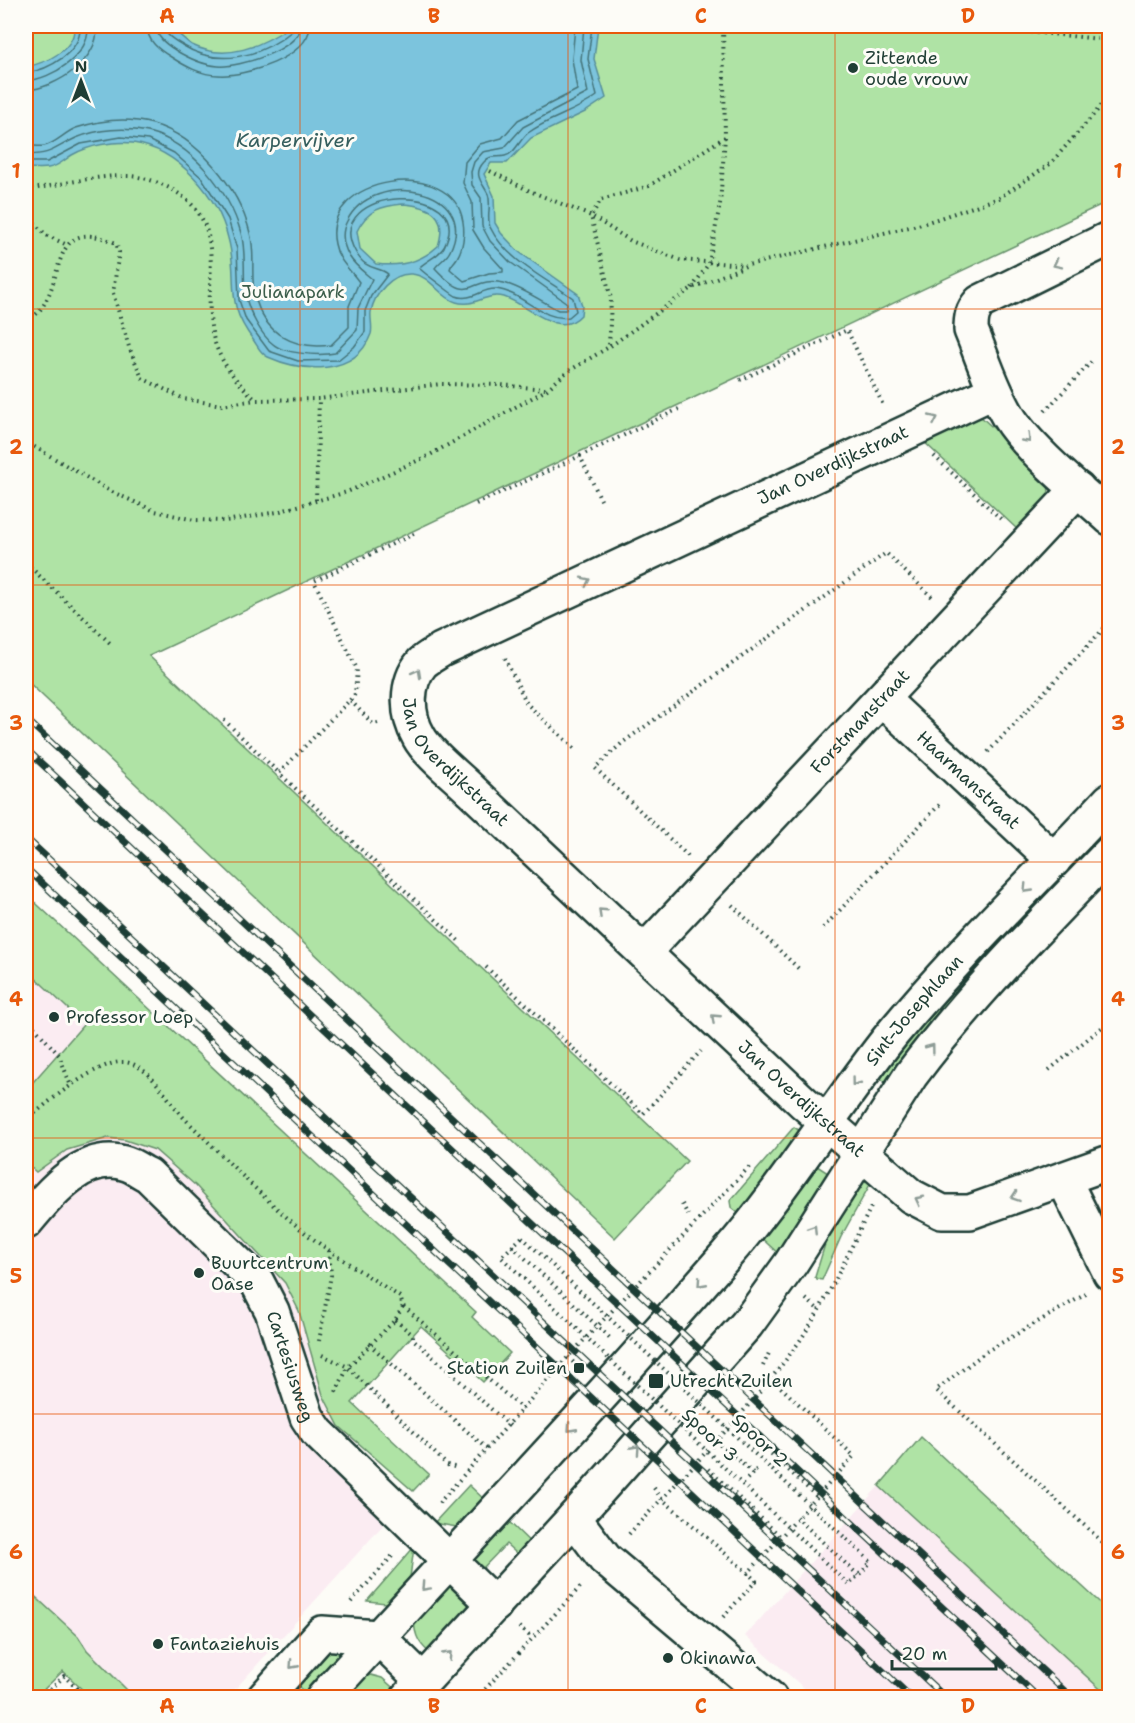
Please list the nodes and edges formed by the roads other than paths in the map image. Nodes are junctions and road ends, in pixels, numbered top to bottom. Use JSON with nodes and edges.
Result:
{"nodes":[{"id":1,"x":1110,"y":238,"type":"edge"},
{"id":2,"x":995,"y":391,"type":"junction"},
{"id":3,"x":1078,"y":489,"type":"junction"},
{"id":4,"x":1110,"y":518,"type":"edge"},
{"id":5,"x":883,"y":700,"type":"junction"},
{"id":6,"x":1110,"y":800,"type":"edge"},
{"id":7,"x":1110,"y":853,"type":"edge"},
{"id":8,"x":1054,"y":860,"type":"junction"},
{"id":9,"x":644,"y":952,"type":"junction"},
{"id":10,"x":826,"y":1122,"type":"junction"},
{"id":11,"x":861,"y":1153,"type":"junction"},
{"id":12,"x":1110,"y":1162,"type":"edge"},
{"id":13,"x":1064,"y":1180,"type":"junction"},
{"id":14,"x":26,"y":1222,"type":"edge"},
{"id":15,"x":1099,"y":1283,"type":"edge"},
{"id":16,"x":574,"y":1518,"type":"junction"},
{"id":17,"x":449,"y":1560,"type":"junction"},
{"id":18,"x":495,"y":1605,"type":"junction"},
{"id":19,"x":378,"y":1637,"type":"junction"},
{"id":20,"x":415,"y":1689,"type":"edge"},
{"id":21,"x":264,"y":1698,"type":"edge"},
{"id":22,"x":323,"y":1698,"type":"edge"},
{"id":23,"x":770,"y":1698,"type":"edge"}],
"edges":[{"from":1,"to":2,"type":"street","one_way":true},
{"from":2,"to":3,"type":"street","one_way":true},
{"from":9,"to":2,"type":"street","name":"Jan Overdijkstraat","one_way":true},
{"from":3,"to":4,"type":"street"},
{"from":3,"to":5,"type":"street","name":"Forstmanstraat"},
{"from":5,"to":8,"type":"street","name":"Haarmanstraat"},
{"from":5,"to":9,"type":"street","name":"Forstmanstraat"},
{"from":6,"to":8,"type":"street","name":"Sint-Josephlaan"},
{"from":11,"to":7,"type":"street","name":"Sint-Josephlaan","one_way":true},
{"from":8,"to":10,"type":"street","name":"Sint-Josephlaan","one_way":true},
{"from":10,"to":9,"type":"street","name":"Jan Overdijkstraat","one_way":true},
{"from":10,"to":11,"type":"street","name":"Jan Overdijkstraat"},
{"from":10,"to":17,"type":"street","name":"Sint-Josephlaan","one_way":true},
{"from":13,"to":11,"type":"street","name":"Jan Overdijkstraat","one_way":true},
{"from":16,"to":11,"type":"street","name":"Sint-Josephlaan","one_way":true},
{"from":12,"to":13,"type":"street"},
{"from":13,"to":15,"type":"street"},
{"from":14,"to":17,"type":"street","name":"Cartesiusweg"},
{"from":16,"to":18,"type":"street"},
{"from":16,"to":23,"type":"street"},
{"from":17,"to":18,"type":"street","name":"Cartesiusweg"},
{"from":17,"to":19,"type":"street","one_way":true},
{"from":20,"to":18,"type":"street","one_way":true},
{"from":19,"to":20,"type":"street"},
{"from":19,"to":21,"type":"street","one_way":true},
{"from":19,"to":22,"type":"street"}]}
